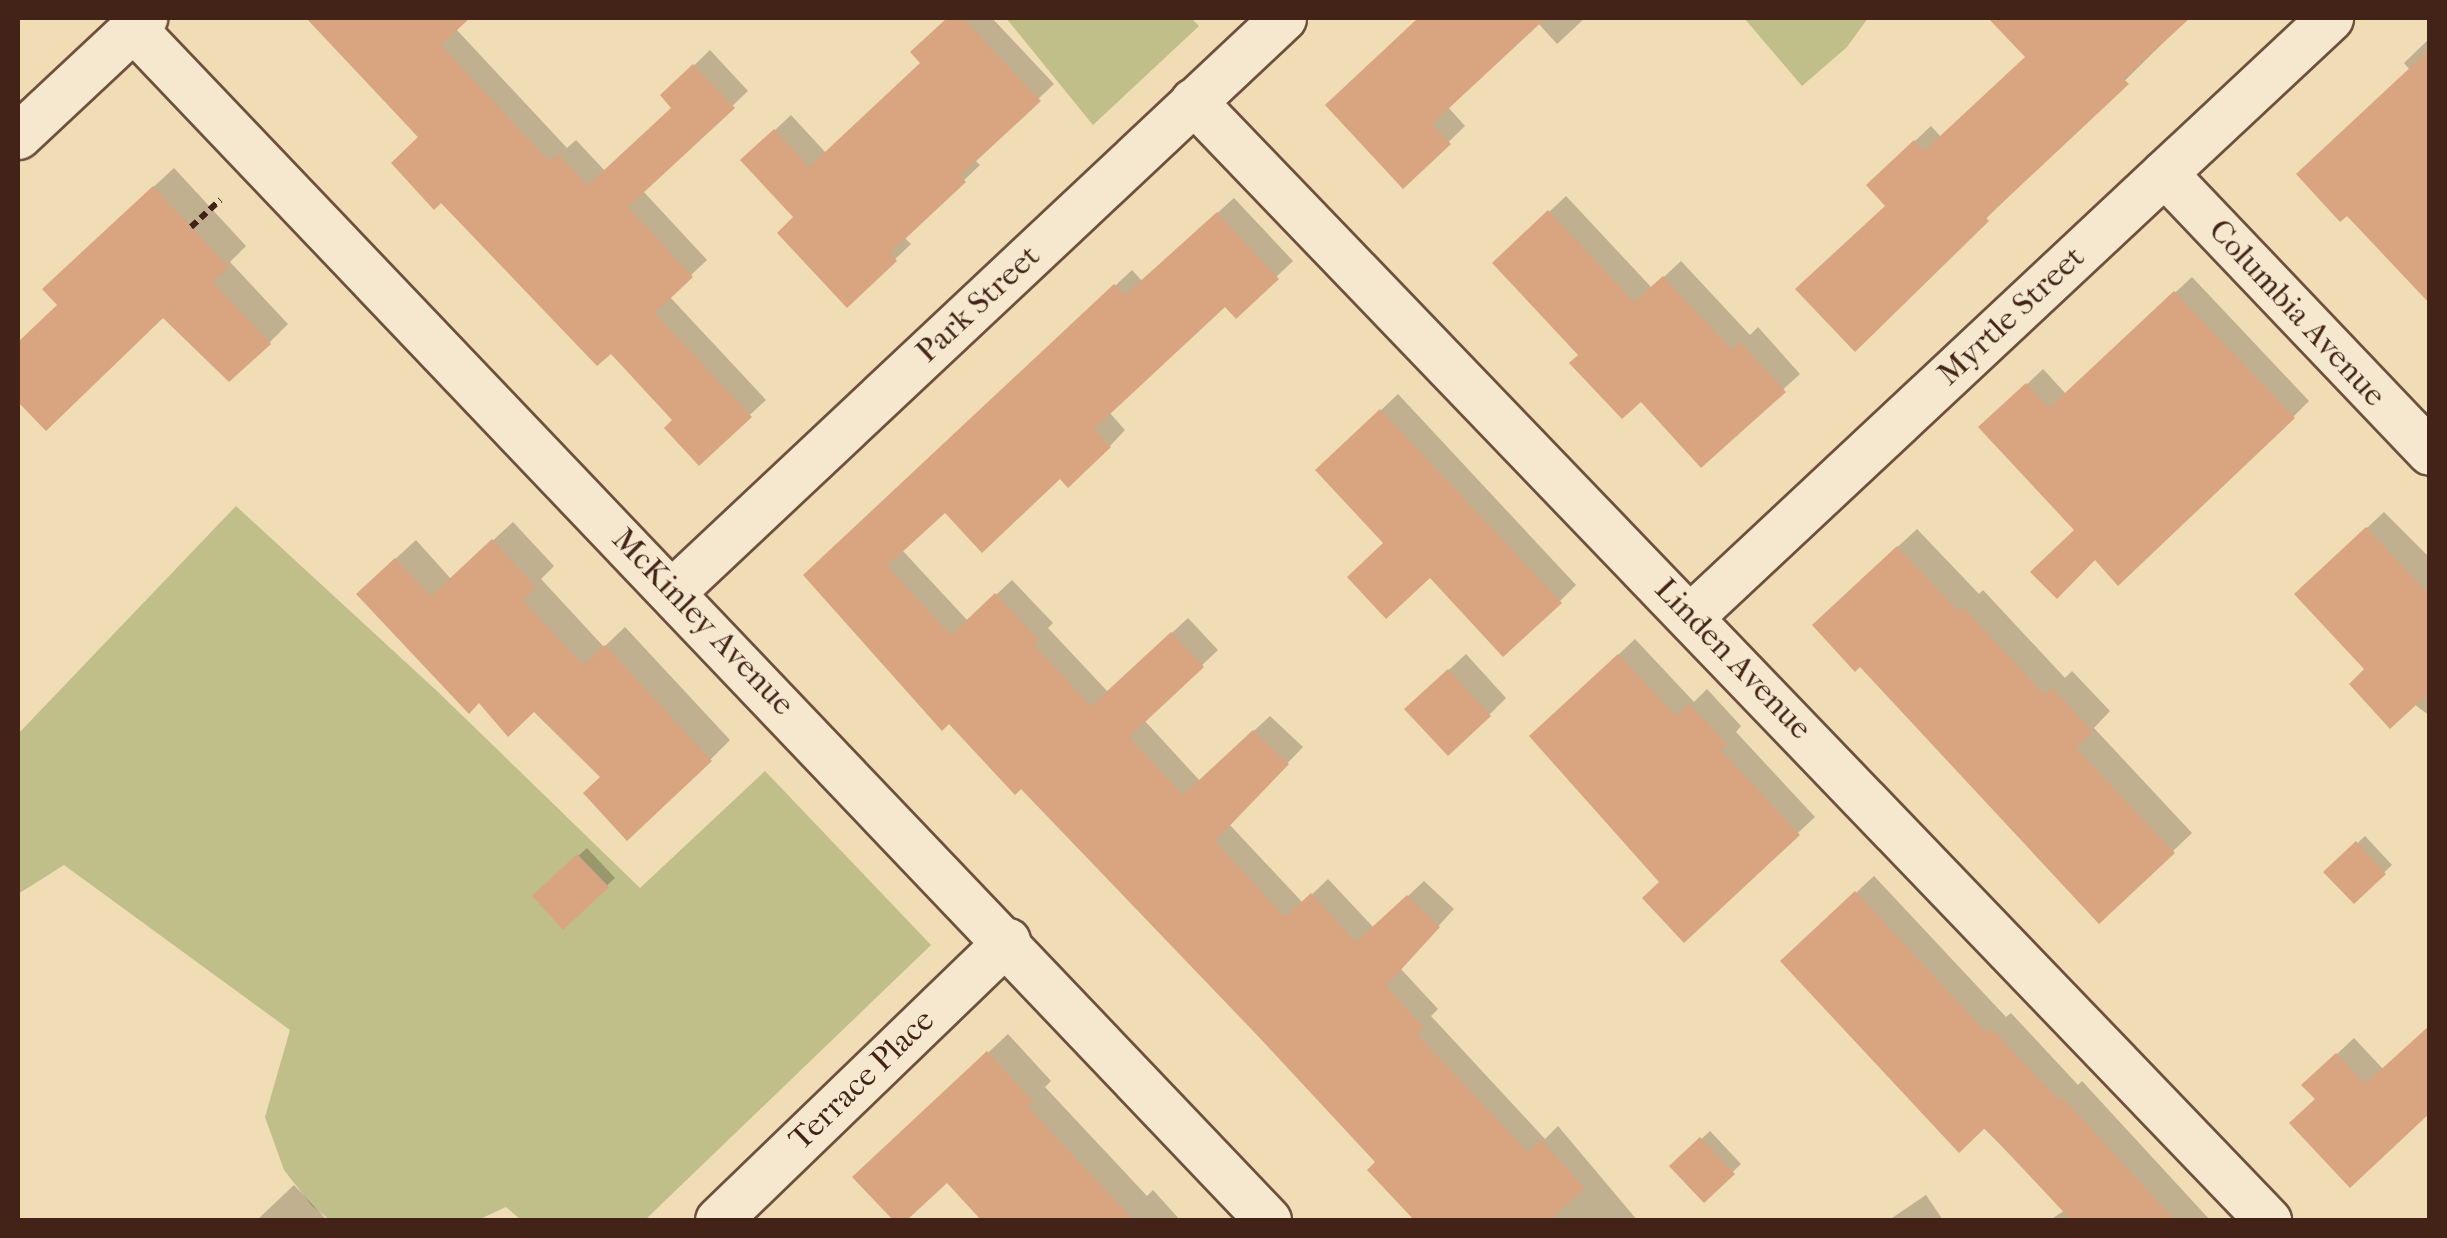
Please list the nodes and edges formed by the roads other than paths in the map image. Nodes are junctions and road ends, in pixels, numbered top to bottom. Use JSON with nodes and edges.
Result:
{"nodes":[{"id":1,"x":1283,"y":18,"type":"edge"},
{"id":2,"x":2330,"y":18,"type":"edge"},
{"id":3,"x":139,"y":22,"type":"edge"},
{"id":4,"x":1193,"y":101,"type":"junction"},
{"id":5,"x":18,"y":136,"type":"edge"},
{"id":6,"x":2164,"y":173,"type":"junction"},
{"id":7,"x":2430,"y":452,"type":"edge"},
{"id":8,"x":672,"y":591,"type":"junction"},
{"id":9,"x":1692,"y":615,"type":"junction"},
{"id":10,"x":1007,"y":942,"type":"junction"},
{"id":11,"x":718,"y":1220,"type":"edge"},
{"id":12,"x":1268,"y":1220,"type":"edge"},
{"id":13,"x":2268,"y":1220,"type":"edge"}],
"edges":[{"from":1,"to":4,"type":"street","name":"Park Street"},
{"from":2,"to":6,"type":"street","name":"Myrtle Street"},
{"from":3,"to":5,"type":"street"},
{"from":3,"to":8,"type":"street","name":"McKinley Avenue"},
{"from":4,"to":8,"type":"street","name":"Park Street"},
{"from":4,"to":9,"type":"street","name":"Linden Avenue"},
{"from":6,"to":7,"type":"street","name":"Columbia Avenue"},
{"from":6,"to":9,"type":"street","name":"Myrtle Street"},
{"from":8,"to":10,"type":"street","name":"McKinley Avenue"},
{"from":9,"to":13,"type":"street","name":"Linden Avenue"},
{"from":10,"to":11,"type":"street","name":"Terrace Place"},
{"from":10,"to":12,"type":"street","name":"McKinley Avenue"}]}
